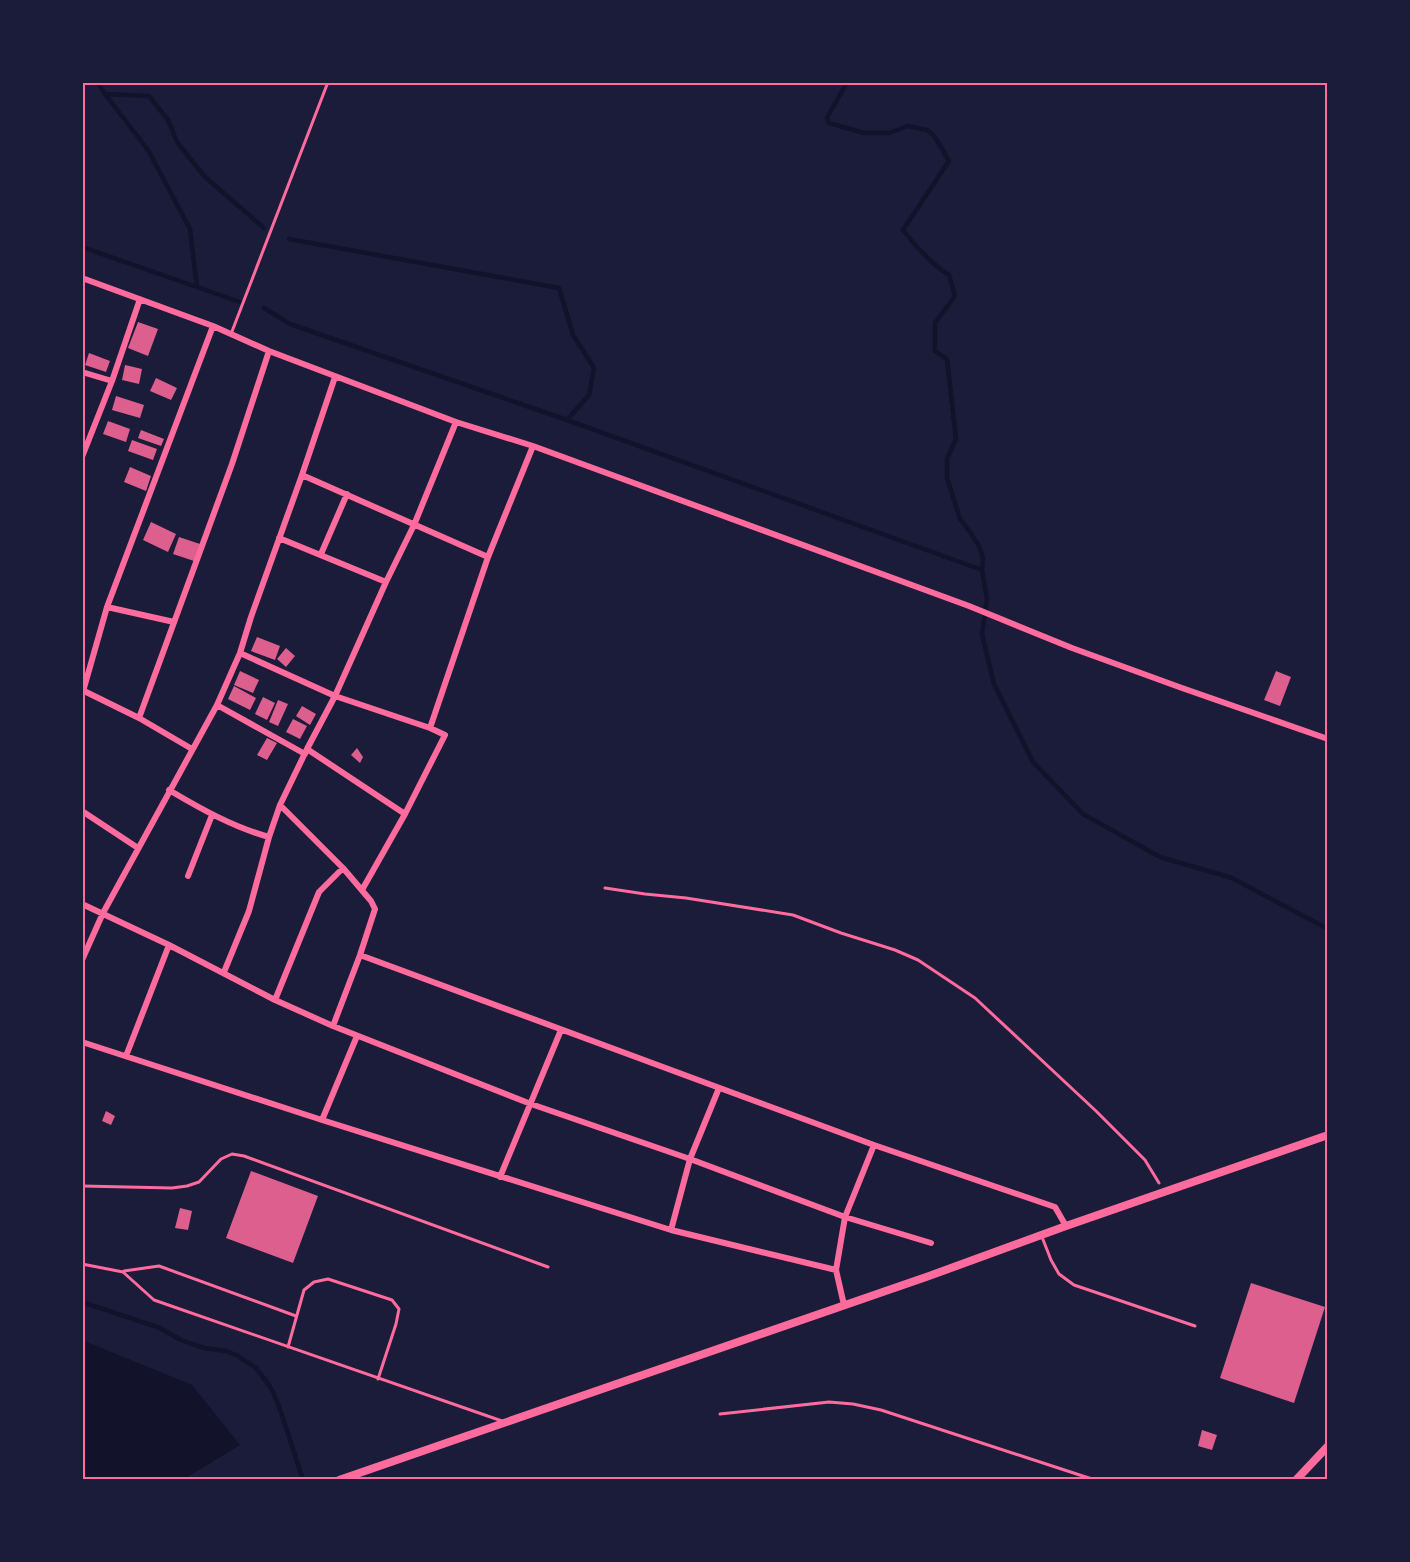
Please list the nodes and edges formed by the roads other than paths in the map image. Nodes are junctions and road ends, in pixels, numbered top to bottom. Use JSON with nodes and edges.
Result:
{"nodes":[{"id":1,"x":328,"y":82,"type":"edge"},
{"id":2,"x":82,"y":278,"type":"edge"},
{"id":3,"x":140,"y":299,"type":"junction"},
{"id":4,"x":213,"y":326,"type":"junction"},
{"id":5,"x":231,"y":334,"type":"junction"},
{"id":6,"x":269,"y":351,"type":"junction"},
{"id":7,"x":82,"y":372,"type":"edge"},
{"id":8,"x":335,"y":376,"type":"junction"},
{"id":9,"x":112,"y":381,"type":"junction"},
{"id":10,"x":456,"y":422,"type":"junction"},
{"id":11,"x":533,"y":446,"type":"junction"},
{"id":12,"x":83,"y":454,"type":"edge"},
{"id":13,"x":302,"y":475,"type":"junction"},
{"id":14,"x":347,"y":494,"type":"junction"},
{"id":15,"x":414,"y":525,"type":"junction"},
{"id":16,"x":279,"y":538,"type":"junction"},
{"id":17,"x":321,"y":554,"type":"junction"},
{"id":18,"x":488,"y":557,"type":"junction"},
{"id":19,"x":386,"y":582,"type":"junction"},
{"id":20,"x":107,"y":607,"type":"junction"},
{"id":21,"x":174,"y":622,"type":"junction"},
{"id":22,"x":240,"y":653,"type":"junction"},
{"id":23,"x":83,"y":692,"type":"edge"},
{"id":24,"x":335,"y":696,"type":"junction"},
{"id":25,"x":217,"y":705,"type":"junction"},
{"id":26,"x":139,"y":718,"type":"junction"},
{"id":27,"x":430,"y":728,"type":"junction"},
{"id":28,"x":1328,"y":740,"type":"edge"},
{"id":29,"x":192,"y":749,"type":"junction"},
{"id":30,"x":306,"y":751,"type":"junction"},
{"id":31,"x":169,"y":790,"type":"junction"},
{"id":32,"x":280,"y":805,"type":"junction"},
{"id":33,"x":82,"y":811,"type":"edge"},
{"id":34,"x":405,"y":814,"type":"junction"},
{"id":35,"x":212,"y":815,"type":"junction"},
{"id":36,"x":269,"y":837,"type":"junction"},
{"id":37,"x":138,"y":848,"type":"junction"},
{"id":38,"x":343,"y":868,"type":"junction"},
{"id":39,"x":188,"y":876,"type":"dead end"},
{"id":40,"x":362,"y":890,"type":"junction"},
{"id":41,"x":82,"y":904,"type":"edge"},
{"id":42,"x":103,"y":913,"type":"junction"},
{"id":43,"x":168,"y":945,"type":"junction"},
{"id":44,"x":360,"y":955,"type":"junction"},
{"id":45,"x":82,"y":960,"type":"edge"},
{"id":46,"x":224,"y":972,"type":"junction"},
{"id":47,"x":275,"y":1000,"type":"junction"},
{"id":48,"x":333,"y":1026,"type":"junction"},
{"id":49,"x":561,"y":1030,"type":"junction"},
{"id":50,"x":357,"y":1036,"type":"junction"},
{"id":51,"x":82,"y":1042,"type":"edge"},
{"id":52,"x":126,"y":1056,"type":"junction"},
{"id":53,"x":719,"y":1088,"type":"junction"},
{"id":54,"x":531,"y":1104,"type":"junction"},
{"id":55,"x":322,"y":1120,"type":"junction"},
{"id":56,"x":1328,"y":1135,"type":"edge"},
{"id":57,"x":874,"y":1145,"type":"junction"},
{"id":58,"x":690,"y":1159,"type":"junction"},
{"id":59,"x":500,"y":1177,"type":"junction"},
{"id":60,"x":82,"y":1186,"type":"edge"},
{"id":61,"x":845,"y":1217,"type":"junction"},
{"id":62,"x":1066,"y":1227,"type":"junction"},
{"id":63,"x":671,"y":1230,"type":"junction"},
{"id":64,"x":1041,"y":1235,"type":"junction"},
{"id":65,"x":931,"y":1243,"type":"dead end"},
{"id":66,"x":82,"y":1264,"type":"edge"},
{"id":67,"x":548,"y":1267,"type":"dead end"},
{"id":68,"x":836,"y":1270,"type":"junction"},
{"id":69,"x":123,"y":1272,"type":"junction"},
{"id":70,"x":844,"y":1305,"type":"junction"},
{"id":71,"x":296,"y":1316,"type":"junction"},
{"id":72,"x":1195,"y":1326,"type":"dead end"},
{"id":73,"x":288,"y":1347,"type":"junction"},
{"id":74,"x":378,"y":1379,"type":"junction"},
{"id":75,"x":720,"y":1414,"type":"dead end"},
{"id":76,"x":503,"y":1422,"type":"junction"},
{"id":77,"x":1328,"y":1446,"type":"edge"},
{"id":78,"x":339,"y":1479,"type":"edge"},
{"id":79,"x":1095,"y":1479,"type":"edge"},
{"id":80,"x":1296,"y":1479,"type":"edge"}],
"edges":[{"from":1,"to":5,"type":"lane"},
{"from":2,"to":3,"type":"street"},
{"from":3,"to":4,"type":"street"},
{"from":3,"to":9,"type":"street"},
{"from":4,"to":5,"type":"street"},
{"from":4,"to":20,"type":"street"},
{"from":5,"to":6,"type":"street"},
{"from":6,"to":8,"type":"street"},
{"from":6,"to":21,"type":"street"},
{"from":7,"to":9,"type":"street"},
{"from":8,"to":10,"type":"street"},
{"from":8,"to":13,"type":"street"},
{"from":9,"to":12,"type":"street"},
{"from":10,"to":11,"type":"street"},
{"from":10,"to":15,"type":"street"},
{"from":11,"to":18,"type":"street"},
{"from":11,"to":28,"type":"street"},
{"from":13,"to":14,"type":"street"},
{"from":13,"to":16,"type":"street"},
{"from":14,"to":15,"type":"street"},
{"from":14,"to":17,"type":"street"},
{"from":15,"to":18,"type":"street"},
{"from":15,"to":19,"type":"street"},
{"from":16,"to":17,"type":"street"},
{"from":16,"to":22,"type":"street"},
{"from":17,"to":19,"type":"street"},
{"from":18,"to":27,"type":"street"},
{"from":19,"to":24,"type":"street"},
{"from":20,"to":21,"type":"street"},
{"from":20,"to":23,"type":"street"},
{"from":21,"to":26,"type":"street"},
{"from":22,"to":24,"type":"street"},
{"from":22,"to":25,"type":"street"},
{"from":23,"to":26,"type":"street"},
{"from":24,"to":27,"type":"street"},
{"from":24,"to":30,"type":"street"},
{"from":25,"to":29,"type":"street"},
{"from":25,"to":30,"type":"street"},
{"from":26,"to":29,"type":"street"},
{"from":27,"to":34,"type":"street"},
{"from":29,"to":31,"type":"street"},
{"from":30,"to":32,"type":"street"},
{"from":30,"to":34,"type":"street"},
{"from":31,"to":35,"type":"street"},
{"from":31,"to":37,"type":"street"},
{"from":32,"to":36,"type":"street"},
{"from":32,"to":38,"type":"street"},
{"from":33,"to":37,"type":"street"},
{"from":34,"to":40,"type":"street"},
{"from":35,"to":36,"type":"street"},
{"from":35,"to":39,"type":"street"},
{"from":36,"to":46,"type":"street"},
{"from":37,"to":42,"type":"street"},
{"from":38,"to":40,"type":"street"},
{"from":38,"to":47,"type":"street"},
{"from":40,"to":44,"type":"street"},
{"from":41,"to":42,"type":"street"},
{"from":42,"to":43,"type":"street"},
{"from":42,"to":45,"type":"street"},
{"from":43,"to":46,"type":"street"},
{"from":43,"to":52,"type":"street"},
{"from":44,"to":48,"type":"street"},
{"from":44,"to":49,"type":"street"},
{"from":46,"to":47,"type":"street"},
{"from":47,"to":48,"type":"street"},
{"from":48,"to":50,"type":"street"},
{"from":49,"to":53,"type":"street"},
{"from":49,"to":54,"type":"street"},
{"from":50,"to":54,"type":"street"},
{"from":50,"to":55,"type":"street"},
{"from":51,"to":52,"type":"street"},
{"from":52,"to":55,"type":"street"},
{"from":53,"to":57,"type":"street"},
{"from":53,"to":58,"type":"street"},
{"from":54,"to":58,"type":"street"},
{"from":54,"to":59,"type":"street"},
{"from":55,"to":59,"type":"street"},
{"from":56,"to":62,"type":"street"},
{"from":57,"to":61,"type":"street"},
{"from":57,"to":62,"type":"street"},
{"from":58,"to":61,"type":"street"},
{"from":58,"to":63,"type":"street"},
{"from":59,"to":63,"type":"street"},
{"from":60,"to":67,"type":"lane"},
{"from":61,"to":65,"type":"street"},
{"from":61,"to":68,"type":"street"},
{"from":62,"to":64,"type":"street"},
{"from":63,"to":68,"type":"street"},
{"from":64,"to":70,"type":"street"},
{"from":64,"to":72,"type":"lane"},
{"from":66,"to":69,"type":"lane"},
{"from":68,"to":70,"type":"street"},
{"from":69,"to":71,"type":"lane"},
{"from":69,"to":73,"type":"lane"},
{"from":70,"to":76,"type":"street"},
{"from":71,"to":73,"type":"lane"},
{"from":71,"to":74,"type":"lane"},
{"from":73,"to":74,"type":"lane"},
{"from":74,"to":76,"type":"lane"},
{"from":75,"to":79,"type":"lane"},
{"from":76,"to":78,"type":"street"},
{"from":77,"to":80,"type":"street"}]}
